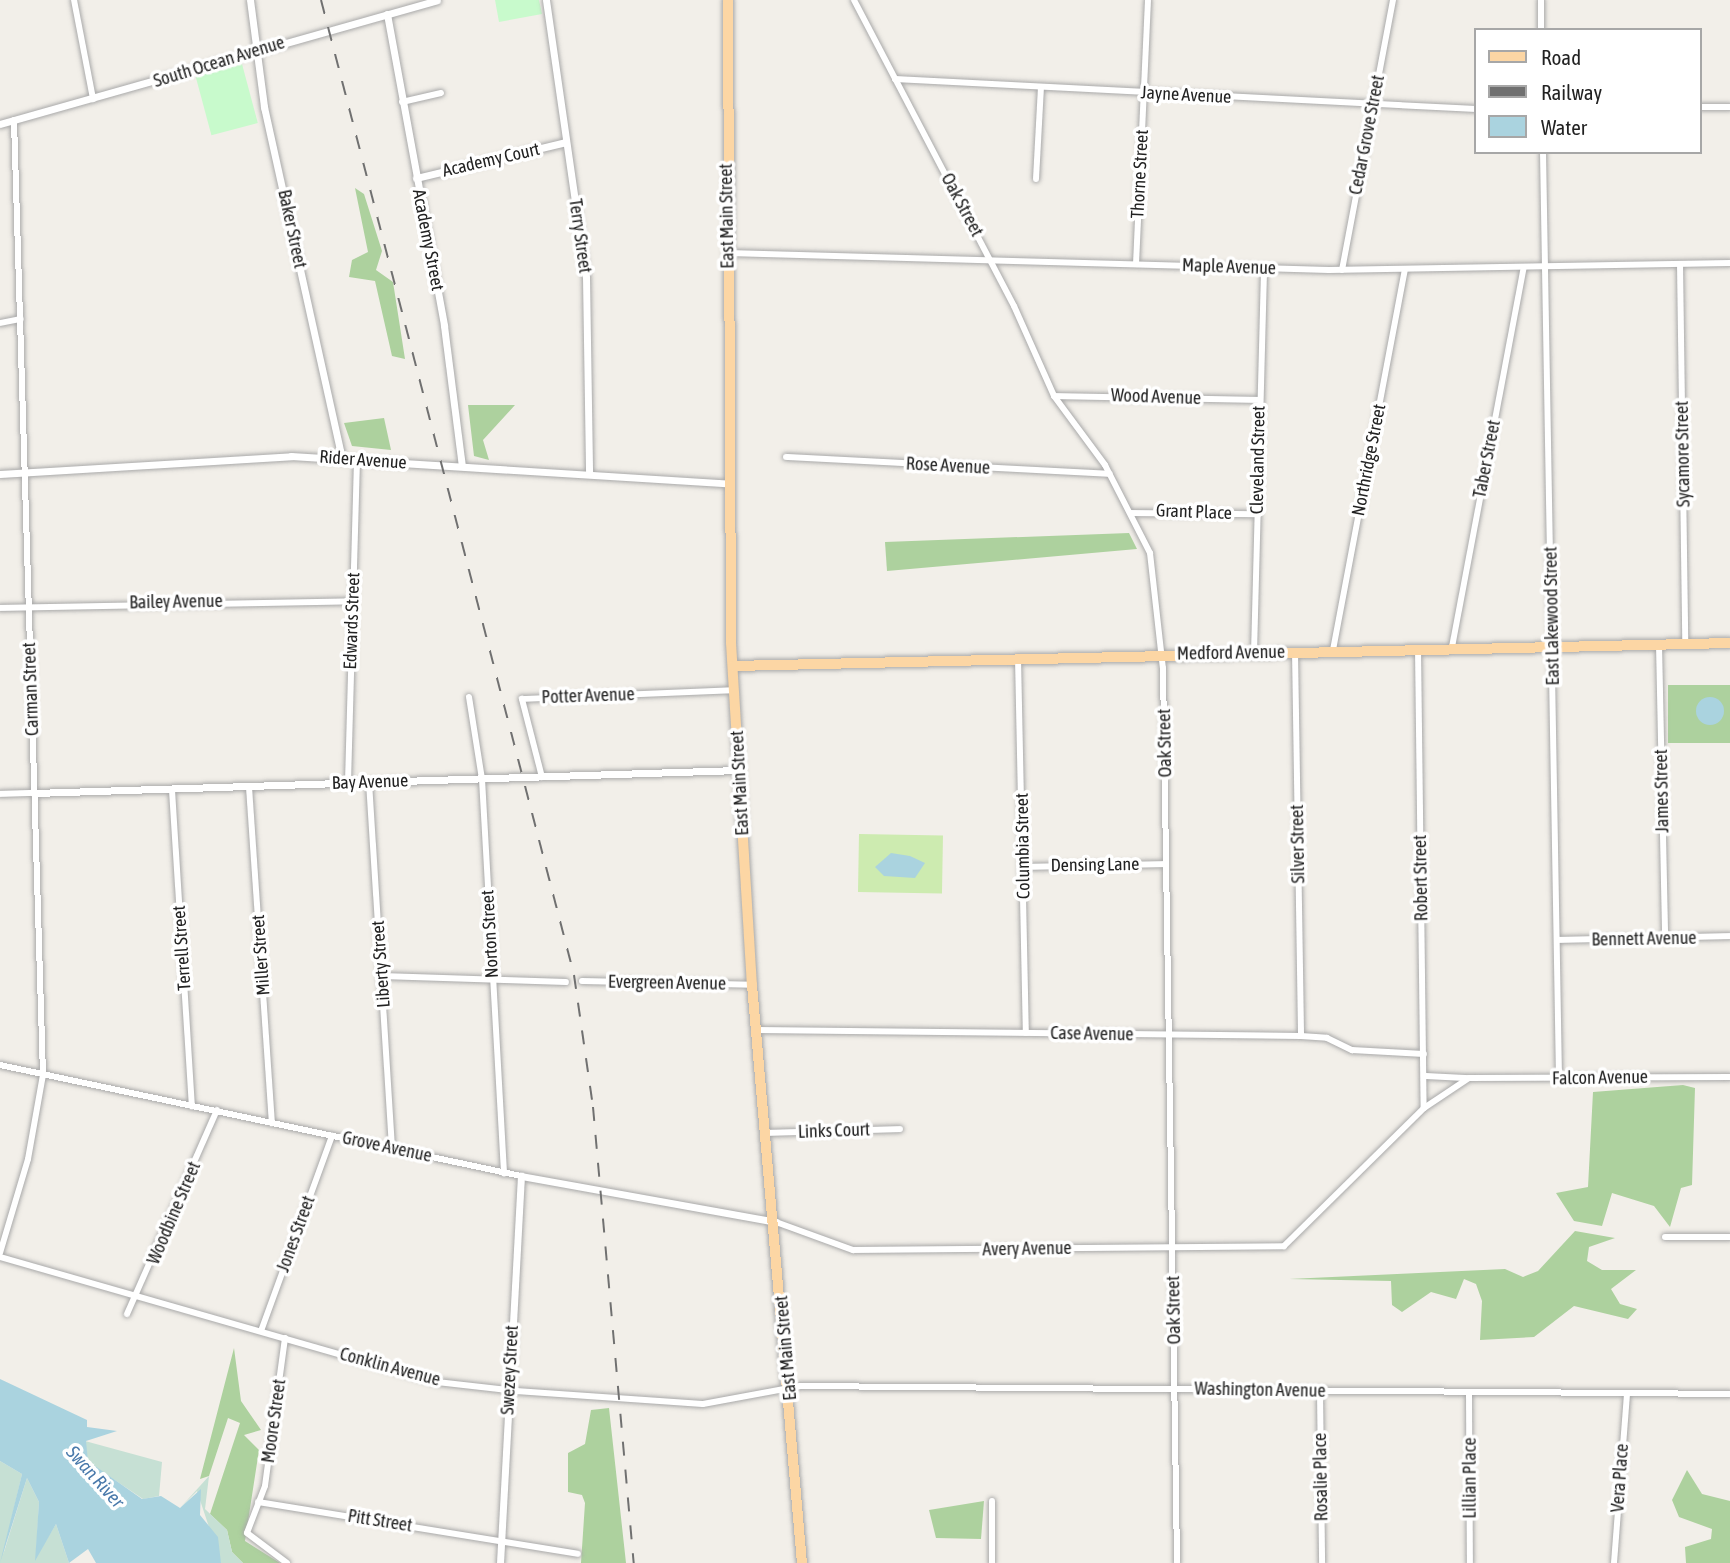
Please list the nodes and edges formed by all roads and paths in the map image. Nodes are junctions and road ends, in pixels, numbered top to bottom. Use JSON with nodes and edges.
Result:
{"nodes":[{"id":1,"x":74,"y":0,"type":"edge"},
{"id":2,"x":250,"y":0,"type":"edge"},
{"id":3,"x":438,"y":0,"type":"edge"},
{"id":4,"x":546,"y":0,"type":"edge"},
{"id":5,"x":728,"y":0,"type":"edge"},
{"id":6,"x":854,"y":0,"type":"edge"},
{"id":7,"x":1148,"y":0,"type":"edge"},
{"id":8,"x":1394,"y":0,"type":"edge"},
{"id":9,"x":1541,"y":0,"type":"edge"},
{"id":10,"x":414,"y":3,"type":"edge"},
{"id":11,"x":387,"y":14,"type":"junction"},
{"id":12,"x":1541,"y":28,"type":"edge"},
{"id":13,"x":255,"y":49,"type":"junction"},
{"id":14,"x":895,"y":79,"type":"junction"},
{"id":15,"x":1041,"y":87,"type":"junction"},
{"id":16,"x":441,"y":93,"type":"dead end"},
{"id":17,"x":1143,"y":93,"type":"junction"},
{"id":18,"x":93,"y":99,"type":"junction"},
{"id":19,"x":402,"y":102,"type":"junction"},
{"id":20,"x":1372,"y":106,"type":"junction"},
{"id":21,"x":1702,"y":107,"type":"edge"},
{"id":22,"x":1730,"y":107,"type":"edge"},
{"id":23,"x":1474,"y":109,"type":"edge"},
{"id":24,"x":14,"y":120,"type":"junction"},
{"id":25,"x":0,"y":124,"type":"edge"},
{"id":26,"x":566,"y":142,"type":"junction"},
{"id":27,"x":1543,"y":154,"type":"edge"},
{"id":28,"x":416,"y":178,"type":"junction"},
{"id":29,"x":1036,"y":178,"type":"dead end"},
{"id":30,"x":728,"y":253,"type":"junction"},
{"id":31,"x":990,"y":260,"type":"junction"},
{"id":32,"x":1730,"y":263,"type":"edge"},
{"id":33,"x":1136,"y":264,"type":"junction"},
{"id":34,"x":1680,"y":264,"type":"junction"},
{"id":35,"x":1264,"y":268,"type":"junction"},
{"id":36,"x":1546,"y":269,"type":"junction"},
{"id":37,"x":1342,"y":270,"type":"junction"},
{"id":38,"x":1405,"y":270,"type":"junction"},
{"id":39,"x":1523,"y":270,"type":"junction"},
{"id":40,"x":21,"y":319,"type":"junction"},
{"id":41,"x":0,"y":323,"type":"edge"},
{"id":42,"x":1054,"y":396,"type":"junction"},
{"id":43,"x":1259,"y":400,"type":"junction"},
{"id":44,"x":786,"y":457,"type":"dead end"},
{"id":45,"x":342,"y":458,"type":"junction"},
{"id":46,"x":357,"y":459,"type":"junction"},
{"id":47,"x":462,"y":466,"type":"junction"},
{"id":48,"x":24,"y":472,"type":"junction"},
{"id":49,"x":0,"y":474,"type":"edge"},
{"id":50,"x":589,"y":474,"type":"junction"},
{"id":51,"x":1110,"y":474,"type":"junction"},
{"id":52,"x":726,"y":484,"type":"junction"},
{"id":53,"x":1131,"y":513,"type":"junction"},
{"id":54,"x":1258,"y":514,"type":"junction"},
{"id":55,"x":353,"y":601,"type":"junction"},
{"id":56,"x":29,"y":607,"type":"junction"},
{"id":57,"x":0,"y":608,"type":"edge"},
{"id":58,"x":1730,"y":643,"type":"edge"},
{"id":59,"x":1685,"y":644,"type":"junction"},
{"id":60,"x":1659,"y":645,"type":"junction"},
{"id":61,"x":1552,"y":646,"type":"junction"},
{"id":62,"x":1452,"y":647,"type":"junction"},
{"id":63,"x":1418,"y":648,"type":"junction"},
{"id":64,"x":1334,"y":650,"type":"junction"},
{"id":65,"x":1295,"y":651,"type":"junction"},
{"id":66,"x":1254,"y":653,"type":"junction"},
{"id":67,"x":1162,"y":655,"type":"junction"},
{"id":68,"x":1018,"y":659,"type":"junction"},
{"id":69,"x":733,"y":666,"type":"junction"},
{"id":70,"x":735,"y":690,"type":"junction"},
{"id":71,"x":469,"y":696,"type":"dead end"},
{"id":72,"x":740,"y":770,"type":"junction"},
{"id":73,"x":542,"y":777,"type":"junction"},
{"id":74,"x":482,"y":779,"type":"junction"},
{"id":75,"x":348,"y":782,"type":"junction"},
{"id":76,"x":369,"y":782,"type":"junction"},
{"id":77,"x":249,"y":787,"type":"junction"},
{"id":78,"x":172,"y":790,"type":"junction"},
{"id":79,"x":34,"y":793,"type":"junction"},
{"id":80,"x":0,"y":794,"type":"edge"},
{"id":81,"x":1167,"y":864,"type":"junction"},
{"id":82,"x":1023,"y":867,"type":"junction"},
{"id":83,"x":1730,"y":936,"type":"edge"},
{"id":84,"x":1665,"y":938,"type":"junction"},
{"id":85,"x":1558,"y":940,"type":"junction"},
{"id":86,"x":382,"y":976,"type":"junction"},
{"id":87,"x":582,"y":981,"type":"dead end"},
{"id":88,"x":493,"y":982,"type":"junction"},
{"id":89,"x":566,"y":982,"type":"dead end"},
{"id":90,"x":752,"y":985,"type":"junction"},
{"id":91,"x":757,"y":1030,"type":"junction"},
{"id":92,"x":1026,"y":1033,"type":"junction"},
{"id":93,"x":1169,"y":1035,"type":"junction"},
{"id":94,"x":1301,"y":1036,"type":"junction"},
{"id":95,"x":1424,"y":1054,"type":"junction"},
{"id":96,"x":0,"y":1065,"type":"edge"},
{"id":97,"x":43,"y":1075,"type":"junction"},
{"id":98,"x":1424,"y":1076,"type":"junction"},
{"id":99,"x":1730,"y":1077,"type":"edge"},
{"id":100,"x":1469,"y":1078,"type":"junction"},
{"id":101,"x":1559,"y":1079,"type":"junction"},
{"id":102,"x":192,"y":1106,"type":"junction"},
{"id":103,"x":1424,"y":1108,"type":"junction"},
{"id":104,"x":217,"y":1110,"type":"junction"},
{"id":105,"x":272,"y":1123,"type":"junction"},
{"id":106,"x":900,"y":1129,"type":"dead end"},
{"id":107,"x":767,"y":1133,"type":"junction"},
{"id":108,"x":332,"y":1136,"type":"junction"},
{"id":109,"x":392,"y":1147,"type":"junction"},
{"id":110,"x":504,"y":1173,"type":"junction"},
{"id":111,"x":521,"y":1177,"type":"junction"},
{"id":112,"x":776,"y":1222,"type":"junction"},
{"id":113,"x":1665,"y":1237,"type":"dead end"},
{"id":114,"x":1730,"y":1237,"type":"edge"},
{"id":115,"x":1173,"y":1247,"type":"junction"},
{"id":116,"x":0,"y":1255,"type":"edge"},
{"id":117,"x":139,"y":1295,"type":"junction"},
{"id":118,"x":127,"y":1314,"type":"dead end"},
{"id":119,"x":261,"y":1331,"type":"junction"},
{"id":120,"x":285,"y":1338,"type":"junction"},
{"id":121,"x":789,"y":1387,"type":"junction"},
{"id":122,"x":509,"y":1388,"type":"junction"},
{"id":123,"x":1176,"y":1389,"type":"junction"},
{"id":124,"x":1320,"y":1391,"type":"junction"},
{"id":125,"x":1469,"y":1392,"type":"junction"},
{"id":126,"x":1627,"y":1394,"type":"junction"},
{"id":127,"x":1730,"y":1394,"type":"edge"},
{"id":128,"x":992,"y":1501,"type":"dead end"},
{"id":129,"x":258,"y":1502,"type":"junction"},
{"id":130,"x":502,"y":1540,"type":"junction"},
{"id":131,"x":578,"y":1553,"type":"dead end"},
{"id":132,"x":287,"y":1563,"type":"edge"},
{"id":133,"x":500,"y":1563,"type":"edge"},
{"id":134,"x":802,"y":1563,"type":"edge"},
{"id":135,"x":992,"y":1563,"type":"edge"},
{"id":136,"x":1177,"y":1563,"type":"edge"},
{"id":137,"x":1322,"y":1563,"type":"edge"},
{"id":138,"x":1470,"y":1563,"type":"edge"},
{"id":139,"x":1614,"y":1563,"type":"edge"}],
"edges":[{"from":1,"to":18,"type":"street"},
{"from":2,"to":13,"type":"street","name":"Baker Street"},
{"from":3,"to":10,"type":"street","name":"South Ocean Avenue"},
{"from":4,"to":26,"type":"street","name":"Terry Street"},
{"from":5,"to":30,"type":"main road","name":"East Main Street"},
{"from":6,"to":14,"type":"street","name":"Oak Street"},
{"from":7,"to":17,"type":"street","name":"Thorne Street"},
{"from":8,"to":20,"type":"street","name":"Cedar Grove Street"},
{"from":9,"to":12,"type":"street"},
{"from":10,"to":11,"type":"street","name":"South Ocean Avenue"},
{"from":11,"to":13,"type":"street","name":"South Ocean Avenue"},
{"from":11,"to":19,"type":"street","name":"Academy Street"},
{"from":13,"to":18,"type":"street","name":"South Ocean Avenue"},
{"from":13,"to":45,"type":"street","name":"Baker Street"},
{"from":14,"to":15,"type":"street","name":"Jayne Avenue"},
{"from":14,"to":31,"type":"street","name":"Oak Street"},
{"from":15,"to":17,"type":"street","name":"Jayne Avenue"},
{"from":15,"to":29,"type":"street"},
{"from":16,"to":19,"type":"street"},
{"from":17,"to":20,"type":"street","name":"Jayne Avenue"},
{"from":17,"to":33,"type":"street","name":"Thorne Street"},
{"from":18,"to":24,"type":"street","name":"South Ocean Avenue"},
{"from":19,"to":28,"type":"street","name":"Academy Street"},
{"from":20,"to":23,"type":"street","name":"Jayne Avenue"},
{"from":20,"to":37,"type":"street","name":"Cedar Grove Street"},
{"from":21,"to":22,"type":"street"},
{"from":24,"to":25,"type":"street","name":"South Ocean Avenue"},
{"from":24,"to":40,"type":"street","name":"Carman Street"},
{"from":26,"to":28,"type":"street","name":"Academy Court"},
{"from":26,"to":50,"type":"street","name":"Terry Street"},
{"from":27,"to":36,"type":"street","name":"East Lakewood Street"},
{"from":28,"to":47,"type":"street","name":"Academy Street"},
{"from":30,"to":31,"type":"street","name":"Maple Avenue"},
{"from":30,"to":52,"type":"main road","name":"East Main Street"},
{"from":31,"to":33,"type":"street","name":"Maple Avenue"},
{"from":31,"to":42,"type":"street","name":"Oak Street"},
{"from":32,"to":34,"type":"street","name":"Maple Avenue"},
{"from":33,"to":35,"type":"street","name":"Maple Avenue"},
{"from":34,"to":36,"type":"street","name":"Maple Avenue"},
{"from":34,"to":59,"type":"street","name":"Sycamore Street"},
{"from":35,"to":37,"type":"street","name":"Maple Avenue"},
{"from":35,"to":43,"type":"street","name":"Cleveland Street"},
{"from":36,"to":39,"type":"street","name":"Maple Avenue"},
{"from":36,"to":61,"type":"street","name":"East Lakewood Street"},
{"from":37,"to":38,"type":"street","name":"Maple Avenue"},
{"from":38,"to":39,"type":"street","name":"Maple Avenue"},
{"from":38,"to":64,"type":"street","name":"Northridge Street"},
{"from":39,"to":62,"type":"street","name":"Taber Street"},
{"from":40,"to":41,"type":"street"},
{"from":40,"to":48,"type":"street","name":"Carman Street"},
{"from":42,"to":43,"type":"street","name":"Wood Avenue"},
{"from":42,"to":51,"type":"street","name":"Oak Street"},
{"from":43,"to":54,"type":"street","name":"Cleveland Street"},
{"from":44,"to":51,"type":"street","name":"Rose Avenue"},
{"from":45,"to":46,"type":"street","name":"Rider Avenue"},
{"from":45,"to":48,"type":"street","name":"Rider Avenue"},
{"from":46,"to":47,"type":"street","name":"Rider Avenue"},
{"from":46,"to":55,"type":"street","name":"Edwards Street"},
{"from":47,"to":50,"type":"street","name":"Rider Avenue"},
{"from":48,"to":49,"type":"street","name":"Rider Avenue"},
{"from":48,"to":56,"type":"street","name":"Carman Street"},
{"from":50,"to":52,"type":"street","name":"Rider Avenue"},
{"from":51,"to":53,"type":"street","name":"Oak Street"},
{"from":52,"to":69,"type":"main road","name":"East Main Street"},
{"from":53,"to":54,"type":"street","name":"Grant Place"},
{"from":53,"to":67,"type":"street","name":"Oak Street"},
{"from":54,"to":66,"type":"street","name":"Cleveland Street"},
{"from":55,"to":56,"type":"street","name":"Bailey Avenue"},
{"from":55,"to":75,"type":"street","name":"Edwards Street"},
{"from":56,"to":57,"type":"street","name":"Bailey Avenue"},
{"from":56,"to":79,"type":"street","name":"Carman Street"},
{"from":58,"to":59,"type":"main road","name":"Medford Avenue"},
{"from":59,"to":60,"type":"main road","name":"Medford Avenue"},
{"from":60,"to":61,"type":"main road","name":"Medford Avenue"},
{"from":60,"to":84,"type":"street","name":"James Street"},
{"from":61,"to":62,"type":"main road","name":"Medford Avenue"},
{"from":61,"to":85,"type":"street","name":"East Lakewood Street"},
{"from":62,"to":63,"type":"main road","name":"Medford Avenue"},
{"from":63,"to":64,"type":"main road","name":"Medford Avenue"},
{"from":63,"to":95,"type":"street","name":"Robert Street"},
{"from":64,"to":65,"type":"main road","name":"Medford Avenue"},
{"from":65,"to":66,"type":"main road","name":"Medford Avenue"},
{"from":65,"to":94,"type":"street","name":"Silver Street"},
{"from":66,"to":67,"type":"main road","name":"Medford Avenue"},
{"from":67,"to":68,"type":"main road","name":"Medford Avenue"},
{"from":67,"to":81,"type":"street","name":"Oak Street"},
{"from":68,"to":69,"type":"main road","name":"Medford Avenue"},
{"from":68,"to":82,"type":"street","name":"Columbia Street"},
{"from":69,"to":70,"type":"main road","name":"East Main Street"},
{"from":70,"to":72,"type":"main road","name":"East Main Street"},
{"from":70,"to":73,"type":"street","name":"Potter Avenue"},
{"from":71,"to":74,"type":"street","name":"Norton Street"},
{"from":72,"to":73,"type":"street","name":"Bay Avenue"},
{"from":72,"to":90,"type":"main road","name":"East Main Street"},
{"from":73,"to":74,"type":"street","name":"Bay Avenue"},
{"from":74,"to":76,"type":"street","name":"Bay Avenue"},
{"from":74,"to":88,"type":"street","name":"Norton Street"},
{"from":75,"to":76,"type":"street","name":"Bay Avenue"},
{"from":75,"to":77,"type":"street","name":"Bay Avenue"},
{"from":76,"to":86,"type":"street","name":"Liberty Street"},
{"from":77,"to":78,"type":"street","name":"Bay Avenue"},
{"from":77,"to":105,"type":"street","name":"Miller Street"},
{"from":78,"to":79,"type":"street","name":"Bay Avenue"},
{"from":78,"to":102,"type":"street","name":"Terrell Street"},
{"from":79,"to":80,"type":"street","name":"Bay Avenue"},
{"from":79,"to":97,"type":"street","name":"Carman Street"},
{"from":81,"to":82,"type":"street","name":"Densing Lane"},
{"from":81,"to":93,"type":"street","name":"Oak Street"},
{"from":82,"to":92,"type":"street","name":"Columbia Street"},
{"from":83,"to":84,"type":"street","name":"Bennett Avenue"},
{"from":84,"to":85,"type":"street","name":"Bennett Avenue"},
{"from":85,"to":101,"type":"street","name":"East Lakewood Street"},
{"from":86,"to":88,"type":"street"},
{"from":86,"to":109,"type":"street","name":"Liberty Street"},
{"from":87,"to":90,"type":"street","name":"Evergreen Avenue"},
{"from":88,"to":89,"type":"street"},
{"from":88,"to":110,"type":"street","name":"Norton Street"},
{"from":90,"to":91,"type":"main road","name":"East Main Street"},
{"from":91,"to":92,"type":"street","name":"Case Avenue"},
{"from":91,"to":107,"type":"main road","name":"East Main Street"},
{"from":92,"to":93,"type":"street","name":"Case Avenue"},
{"from":93,"to":94,"type":"street","name":"Case Avenue"},
{"from":93,"to":115,"type":"street","name":"Oak Street"},
{"from":94,"to":95,"type":"street","name":"Case Avenue"},
{"from":95,"to":98,"type":"street","name":"Robert Street"},
{"from":96,"to":97,"type":"street","name":"Grove Avenue"},
{"from":97,"to":102,"type":"street","name":"Grove Avenue"},
{"from":97,"to":116,"type":"street","name":"Carman Street"},
{"from":98,"to":100,"type":"street","name":"Falcon Avenue"},
{"from":98,"to":103,"type":"street","name":"Robert Street"},
{"from":99,"to":101,"type":"street","name":"Falcon Avenue"},
{"from":100,"to":101,"type":"street","name":"Falcon Avenue"},
{"from":100,"to":103,"type":"street"},
{"from":102,"to":104,"type":"street","name":"Grove Avenue"},
{"from":103,"to":115,"type":"street","name":"Avery Avenue"},
{"from":104,"to":105,"type":"street","name":"Grove Avenue"},
{"from":104,"to":117,"type":"street","name":"Woodbine Street"},
{"from":105,"to":108,"type":"street","name":"Grove Avenue"},
{"from":106,"to":107,"type":"street","name":"Links Court"},
{"from":107,"to":112,"type":"main road","name":"East Main Street"},
{"from":108,"to":109,"type":"street","name":"Grove Avenue"},
{"from":108,"to":119,"type":"street","name":"Jones Street"},
{"from":109,"to":110,"type":"street","name":"Grove Avenue"},
{"from":110,"to":111,"type":"street","name":"Grove Avenue"},
{"from":111,"to":112,"type":"street","name":"Grove Avenue"},
{"from":111,"to":122,"type":"street","name":"Swezey Street"},
{"from":112,"to":115,"type":"street","name":"Avery Avenue"},
{"from":112,"to":121,"type":"main road","name":"East Main Street"},
{"from":113,"to":114,"type":"street"},
{"from":115,"to":123,"type":"street","name":"Oak Street"},
{"from":116,"to":117,"type":"street","name":"Conklin Avenue"},
{"from":117,"to":118,"type":"street","name":"Woodbine Street"},
{"from":117,"to":119,"type":"street","name":"Conklin Avenue"},
{"from":119,"to":120,"type":"street","name":"Conklin Avenue"},
{"from":120,"to":122,"type":"street","name":"Conklin Avenue"},
{"from":120,"to":129,"type":"street","name":"Moore Street"},
{"from":121,"to":122,"type":"street","name":"Conklin Avenue"},
{"from":121,"to":123,"type":"street","name":"Washington Avenue"},
{"from":121,"to":134,"type":"main road","name":"East Main Street"},
{"from":122,"to":130,"type":"street","name":"Swezey Street"},
{"from":123,"to":124,"type":"street","name":"Washington Avenue"},
{"from":123,"to":136,"type":"street","name":"Oak Street"},
{"from":124,"to":125,"type":"street","name":"Washington Avenue"},
{"from":124,"to":137,"type":"street","name":"Rosalie Place"},
{"from":125,"to":126,"type":"street","name":"Washington Avenue"},
{"from":125,"to":138,"type":"street","name":"Lillian Place"},
{"from":126,"to":127,"type":"street","name":"Washington Avenue"},
{"from":126,"to":139,"type":"street","name":"Vera Place"},
{"from":128,"to":135,"type":"street"},
{"from":129,"to":130,"type":"street","name":"Pitt Street"},
{"from":129,"to":132,"type":"street","name":"Moore Street"},
{"from":130,"to":131,"type":"street","name":"Pitt Street"},
{"from":130,"to":133,"type":"street","name":"Swezey Street"}]}
